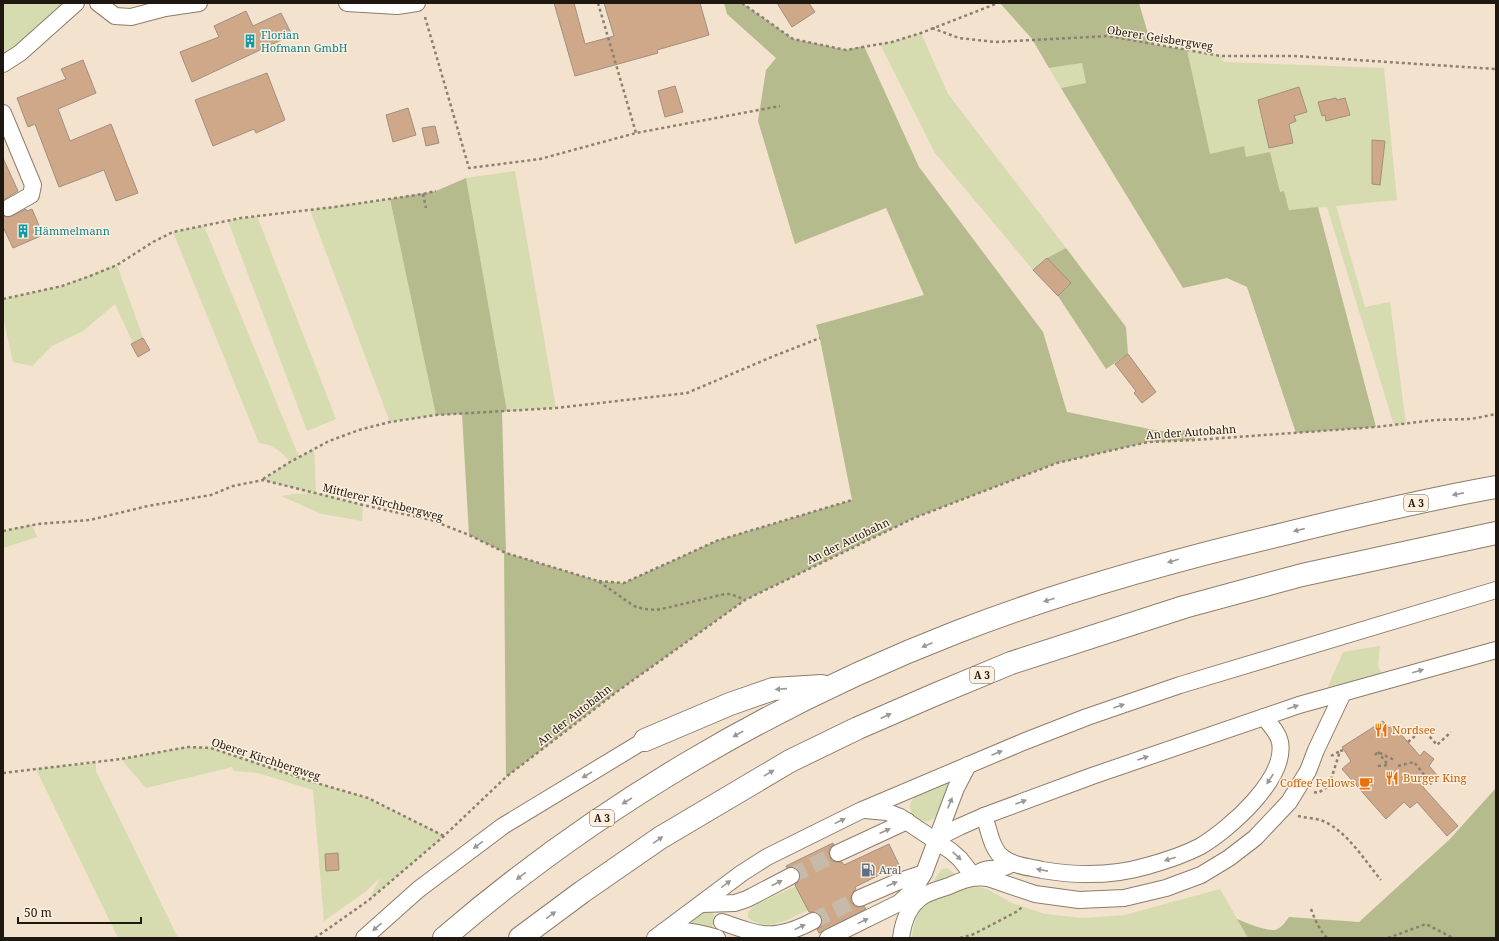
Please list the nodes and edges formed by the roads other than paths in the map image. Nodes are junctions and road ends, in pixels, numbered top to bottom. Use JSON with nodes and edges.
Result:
{"nodes":[{"id":1,"x":74,"y":3,"type":"edge"},
{"id":2,"x":98,"y":3,"type":"edge"},
{"id":3,"x":199,"y":3,"type":"edge"},
{"id":4,"x":347,"y":3,"type":"edge"},
{"id":5,"x":420,"y":7,"type":"edge"},
{"id":6,"x":3,"y":64,"type":"edge"},
{"id":7,"x":3,"y":113,"type":"edge"},
{"id":8,"x":8,"y":208,"type":"dead end"},
{"id":9,"x":1496,"y":486,"type":"edge"},
{"id":10,"x":1496,"y":533,"type":"edge"},
{"id":11,"x":1496,"y":590,"type":"edge"},
{"id":12,"x":1496,"y":650,"type":"edge"},
{"id":13,"x":834,"y":685,"type":"junction"},
{"id":14,"x":1343,"y":693,"type":"junction"},
{"id":15,"x":1264,"y":717,"type":"junction"},
{"id":16,"x":645,"y":740,"type":"joint"},
{"id":17,"x":968,"y":765,"type":"junction"},
{"id":18,"x":862,"y":810,"type":"junction"},
{"id":19,"x":984,"y":816,"type":"junction"},
{"id":20,"x":907,"y":822,"type":"junction"},
{"id":21,"x":935,"y":840,"type":"junction"},
{"id":22,"x":838,"y":853,"type":"tunnel mouth"},
{"id":23,"x":1012,"y":863,"type":"junction"},
{"id":24,"x":924,"y":873,"type":"junction"},
{"id":25,"x":791,"y":876,"type":"tunnel mouth"},
{"id":26,"x":974,"y":877,"type":"junction"},
{"id":27,"x":860,"y":898,"type":"tunnel mouth"},
{"id":28,"x":747,"y":899,"type":"junction"},
{"id":29,"x":701,"y":904,"type":"junction"},
{"id":30,"x":905,"y":907,"type":"junction"},
{"id":31,"x":813,"y":921,"type":"tunnel mouth"},
{"id":32,"x":722,"y":922,"type":"junction"},
{"id":33,"x":658,"y":935,"type":"edge"},
{"id":34,"x":712,"y":937,"type":"edge"},
{"id":35,"x":364,"y":938,"type":"edge"},
{"id":36,"x":444,"y":938,"type":"edge"},
{"id":37,"x":520,"y":938,"type":"edge"},
{"id":38,"x":828,"y":938,"type":"edge"},
{"id":39,"x":901,"y":938,"type":"edge"}],
"edges":[{"from":1,"to":6,"type":"street"},
{"from":2,"to":3,"type":"street"},
{"from":4,"to":5,"type":"street"},
{"from":7,"to":8,"type":"street"},
{"from":9,"to":13,"type":"highway","number":"A 3","one_way":true},
{"from":37,"to":10,"type":"highway","number":"A 3","one_way":true},
{"from":17,"to":11,"type":"street","one_way":true},
{"from":14,"to":12,"type":"street","one_way":true},
{"from":13,"to":16,"type":"highway","one_way":true},
{"from":13,"to":36,"type":"highway","number":"A 3","one_way":true},
{"from":15,"to":14,"type":"street","one_way":true},
{"from":14,"to":26,"type":"street"},
{"from":19,"to":15,"type":"street","one_way":true},
{"from":15,"to":23,"type":"street","one_way":true},
{"from":16,"to":35,"type":"street","one_way":true},
{"from":17,"to":18,"type":"street"},
{"from":21,"to":17,"type":"street","one_way":true},
{"from":18,"to":20,"type":"street"},
{"from":29,"to":18,"type":"street","one_way":true},
{"from":19,"to":21,"type":"street"},
{"from":19,"to":23,"type":"street"},
{"from":20,"to":21,"type":"street"},
{"from":22,"to":20,"type":"street","one_way":true},
{"from":21,"to":24,"type":"street"},
{"from":21,"to":26,"type":"street","one_way":true},
{"from":23,"to":26,"type":"street"},
{"from":27,"to":24,"type":"street","one_way":true},
{"from":24,"to":30,"type":"street"},
{"from":28,"to":25,"type":"street","one_way":true},
{"from":26,"to":30,"type":"street"},
{"from":28,"to":29,"type":"street"},
{"from":28,"to":32,"type":"street"},
{"from":29,"to":33,"type":"street"},
{"from":38,"to":30,"type":"street","one_way":true},
{"from":30,"to":39,"type":"street"},
{"from":32,"to":31,"type":"street","one_way":true},
{"from":32,"to":34,"type":"street"},
{"from":33,"to":34,"type":"street"}]}
